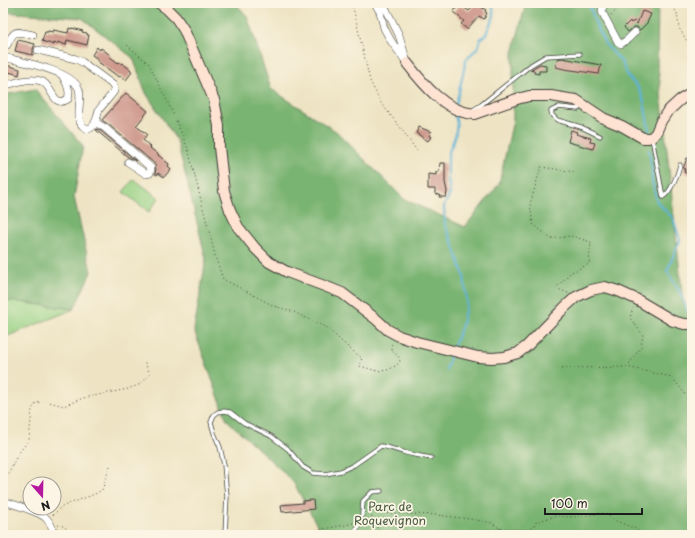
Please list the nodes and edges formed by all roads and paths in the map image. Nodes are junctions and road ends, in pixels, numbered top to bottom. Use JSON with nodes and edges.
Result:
{"nodes":[{"id":1,"x":159,"y":3,"type":"edge"},
{"id":2,"x":352,"y":3,"type":"edge"},
{"id":3,"x":375,"y":3,"type":"edge"},
{"id":4,"x":383,"y":3,"type":"edge"},
{"id":5,"x":603,"y":3,"type":"edge"},
{"id":6,"x":624,"y":3,"type":"edge"},
{"id":7,"x":656,"y":3,"type":"edge"},
{"id":8,"x":606,"y":20,"type":"junction"},
{"id":9,"x":635,"y":32,"type":"dead end"},
{"id":10,"x":33,"y":35,"type":"dead end"},
{"id":11,"x":3,"y":44,"type":"edge"},
{"id":12,"x":692,"y":46,"type":"edge"},
{"id":13,"x":38,"y":50,"type":"dead end"},
{"id":14,"x":580,"y":54,"type":"dead end"},
{"id":15,"x":3,"y":57,"type":"edge"},
{"id":16,"x":692,"y":59,"type":"edge"},
{"id":17,"x":407,"y":63,"type":"junction"},
{"id":18,"x":692,"y":66,"type":"edge"},
{"id":19,"x":62,"y":75,"type":"junction"},
{"id":20,"x":3,"y":86,"type":"edge"},
{"id":21,"x":692,"y":93,"type":"edge"},
{"id":22,"x":692,"y":98,"type":"edge"},
{"id":23,"x":584,"y":104,"type":"junction"},
{"id":24,"x":692,"y":106,"type":"edge"},
{"id":25,"x":463,"y":113,"type":"junction"},
{"id":26,"x":95,"y":122,"type":"junction"},
{"id":27,"x":654,"y":135,"type":"junction"},
{"id":28,"x":600,"y":136,"type":"dead end"},
{"id":29,"x":417,"y":151,"type":"dead end"},
{"id":30,"x":128,"y":162,"type":"dead end"},
{"id":31,"x":680,"y":165,"type":"dead end"},
{"id":32,"x":575,"y":172,"type":"dead end"},
{"id":33,"x":576,"y":297,"type":"junction"},
{"id":34,"x":636,"y":299,"type":"junction"},
{"id":35,"x":692,"y":324,"type":"edge"},
{"id":36,"x":144,"y":361,"type":"dead end"},
{"id":37,"x":627,"y":367,"type":"junction"},
{"id":38,"x":562,"y":368,"type":"dead end"},
{"id":39,"x":692,"y":412,"type":"edge"},
{"id":40,"x":431,"y":458,"type":"dead end"},
{"id":41,"x":110,"y":466,"type":"dead end"},
{"id":42,"x":3,"y":484,"type":"edge"},
{"id":43,"x":381,"y":491,"type":"dead end"},
{"id":44,"x":3,"y":501,"type":"edge"},
{"id":45,"x":356,"y":520,"type":"dead end"},
{"id":46,"x":49,"y":522,"type":"junction"},
{"id":47,"x":499,"y":528,"type":"junction"},
{"id":48,"x":526,"y":530,"type":"junction"},
{"id":49,"x":55,"y":535,"type":"edge"},
{"id":50,"x":75,"y":535,"type":"edge"},
{"id":51,"x":226,"y":535,"type":"edge"},
{"id":52,"x":289,"y":535,"type":"edge"},
{"id":53,"x":352,"y":535,"type":"edge"},
{"id":54,"x":381,"y":535,"type":"edge"},
{"id":55,"x":503,"y":535,"type":"edge"},
{"id":56,"x":516,"y":535,"type":"edge"},
{"id":57,"x":642,"y":535,"type":"edge"}],
"edges":[{"from":1,"to":33,"type":"main road"},
{"from":2,"to":29,"type":"path"},
{"from":3,"to":17,"type":"street"},
{"from":4,"to":17,"type":"street"},
{"from":5,"to":8,"type":"street"},
{"from":6,"to":8,"type":"path"},
{"from":7,"to":12,"type":"path"},
{"from":8,"to":9,"type":"street"},
{"from":10,"to":11,"type":"street"},
{"from":13,"to":26,"type":"street"},
{"from":14,"to":25,"type":"lane"},
{"from":15,"to":19,"type":"street"},
{"from":16,"to":18,"type":"path"},
{"from":17,"to":25,"type":"main road"},
{"from":19,"to":20,"type":"street"},
{"from":19,"to":26,"type":"street"},
{"from":21,"to":27,"type":"main road"},
{"from":22,"to":24,"type":"lane"},
{"from":23,"to":25,"type":"main road"},
{"from":23,"to":27,"type":"main road"},
{"from":23,"to":28,"type":"lane"},
{"from":26,"to":30,"type":"street"},
{"from":27,"to":31,"type":"lane"},
{"from":32,"to":33,"type":"path"},
{"from":33,"to":34,"type":"main road"},
{"from":34,"to":35,"type":"main road"},
{"from":34,"to":37,"type":"path"},
{"from":36,"to":42,"type":"path"},
{"from":37,"to":38,"type":"path"},
{"from":37,"to":39,"type":"path"},
{"from":40,"to":51,"type":"lane"},
{"from":41,"to":46,"type":"path"},
{"from":43,"to":53,"type":"lane"},
{"from":44,"to":46,"type":"street"},
{"from":45,"to":52,"type":"path"},
{"from":46,"to":49,"type":"street"},
{"from":46,"to":50,"type":"path"},
{"from":47,"to":48,"type":"path"},
{"from":47,"to":54,"type":"path"},
{"from":47,"to":55,"type":"path"},
{"from":48,"to":56,"type":"path"},
{"from":48,"to":57,"type":"path"}]}
